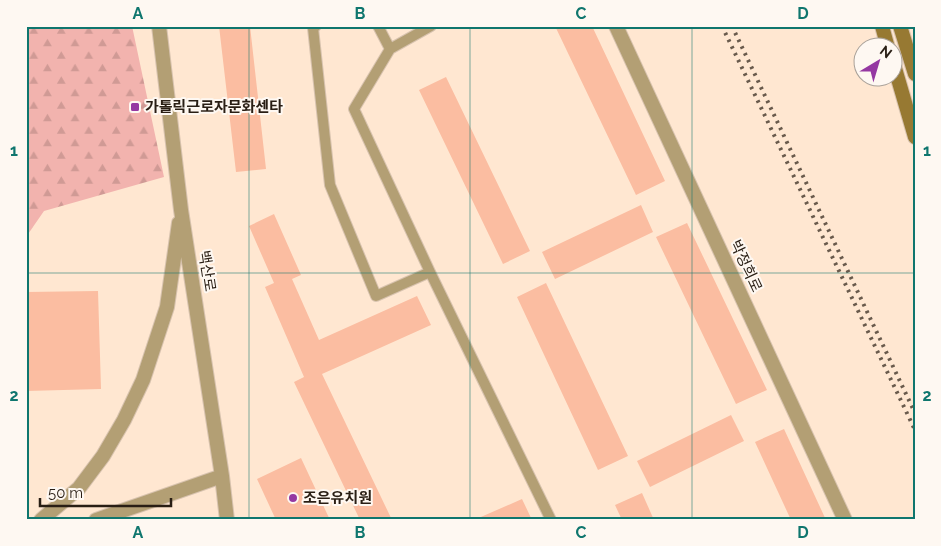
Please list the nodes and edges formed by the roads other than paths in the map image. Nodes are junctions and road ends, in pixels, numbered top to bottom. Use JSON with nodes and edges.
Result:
{"nodes":[{"id":1,"x":159,"y":26,"type":"edge"},
{"id":2,"x":316,"y":26,"type":"edge"},
{"id":3,"x":378,"y":26,"type":"edge"},
{"id":4,"x":431,"y":26,"type":"edge"},
{"id":5,"x":616,"y":26,"type":"edge"},
{"id":6,"x":900,"y":26,"type":"edge"},
{"id":7,"x":390,"y":49,"type":"junction"},
{"id":8,"x":915,"y":74,"type":"edge"},
{"id":9,"x":901,"y":88,"type":"edge"},
{"id":10,"x":915,"y":137,"type":"edge"},
{"id":11,"x":182,"y":210,"type":"junction"},
{"id":12,"x":430,"y":272,"type":"junction"},
{"id":13,"x":222,"y":476,"type":"junction"},
{"id":14,"x":41,"y":520,"type":"edge"},
{"id":15,"x":96,"y":520,"type":"edge"},
{"id":16,"x":227,"y":520,"type":"edge"},
{"id":17,"x":551,"y":520,"type":"edge"},
{"id":18,"x":845,"y":520,"type":"edge"}],
"edges":[{"from":1,"to":11,"type":"street","name":"백산로"},
{"from":2,"to":12,"type":"lane"},
{"from":3,"to":7,"type":"lane"},
{"from":4,"to":7,"type":"lane"},
{"from":5,"to":18,"type":"street","name":"박정희로"},
{"from":6,"to":8,"type":"main road"},
{"from":7,"to":12,"type":"lane"},
{"from":9,"to":10,"type":"main road"},
{"from":11,"to":13,"type":"street","name":"백산로"},
{"from":11,"to":14,"type":"street"},
{"from":12,"to":17,"type":"lane"},
{"from":13,"to":15,"type":"street"},
{"from":13,"to":16,"type":"street","name":"백산로"}]}
